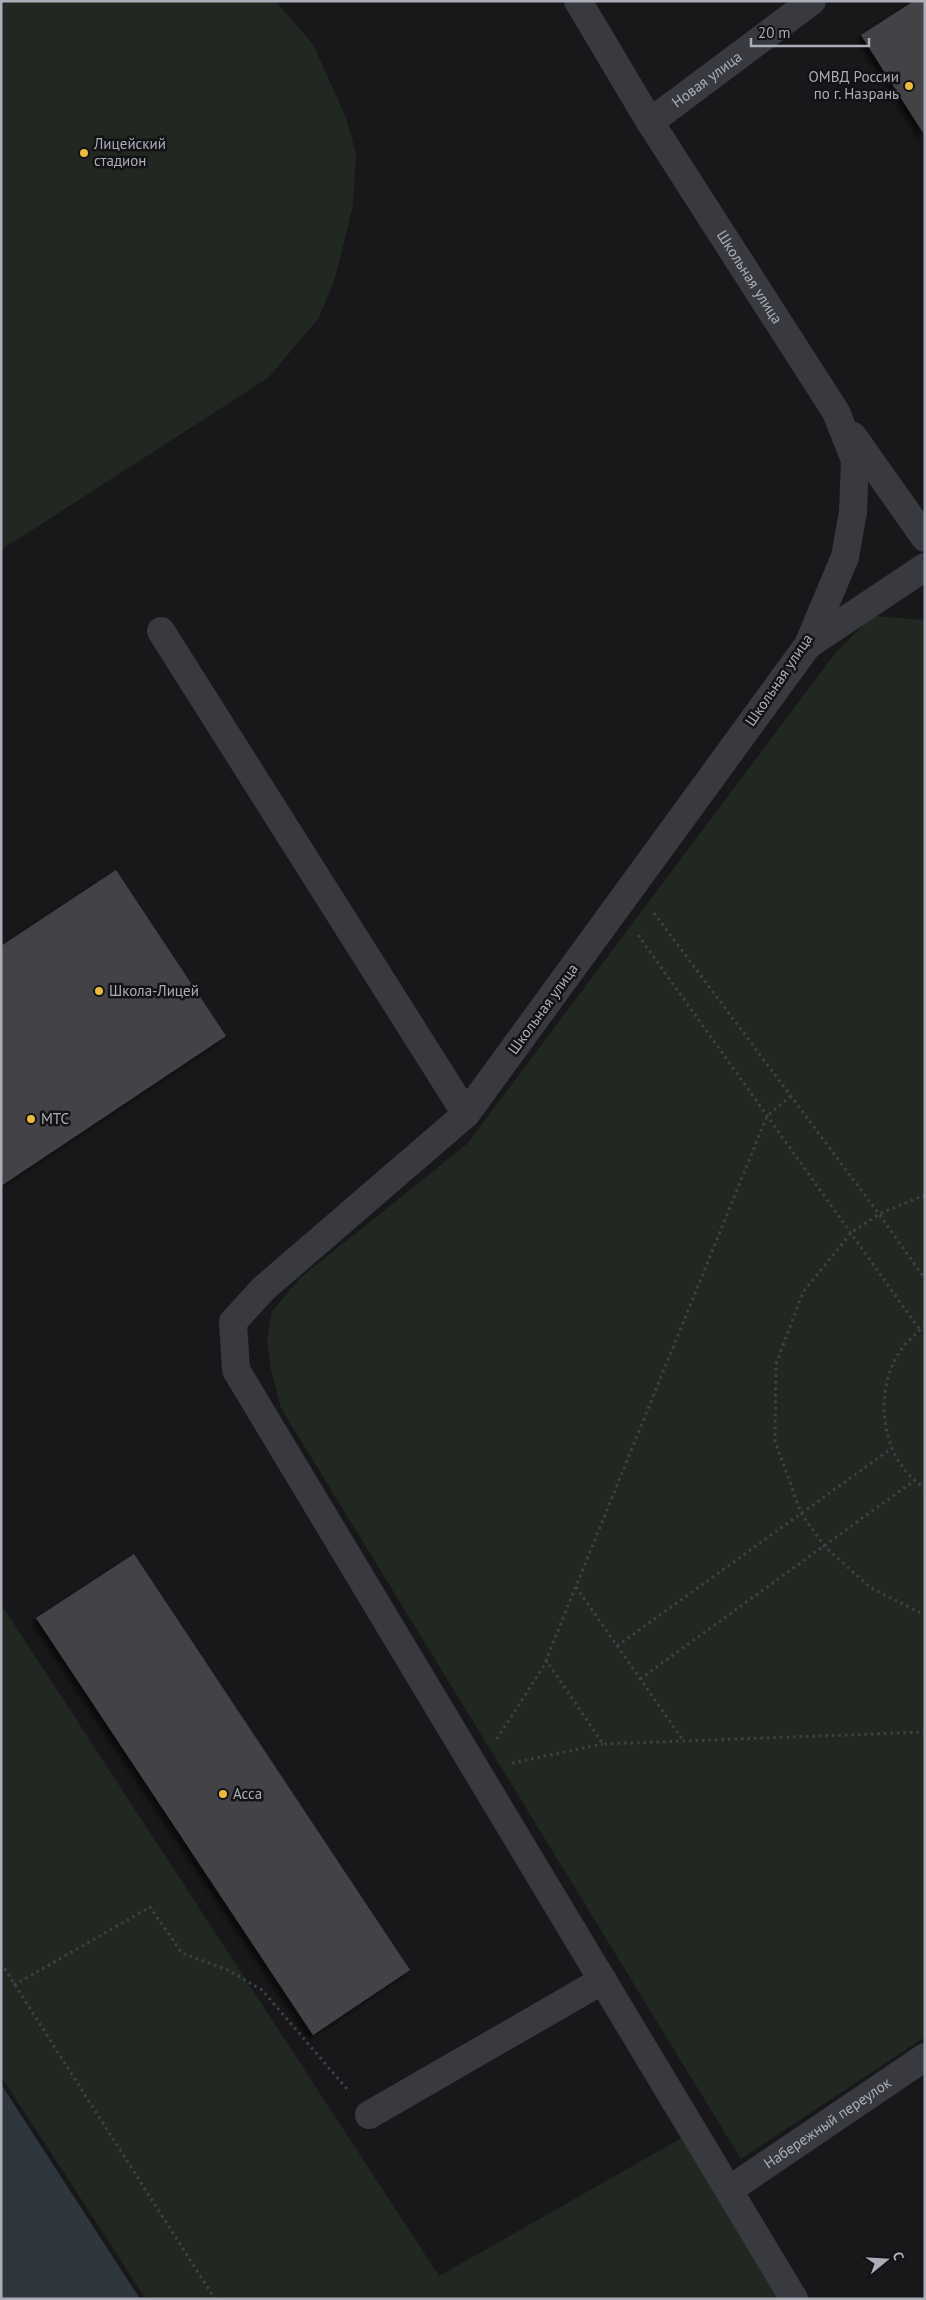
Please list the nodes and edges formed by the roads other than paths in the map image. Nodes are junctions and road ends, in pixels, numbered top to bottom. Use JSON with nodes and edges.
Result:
{"nodes":[{"id":1,"x":578,"y":1,"type":"edge"},
{"id":2,"x":812,"y":1,"type":"edge"},
{"id":3,"x":650,"y":122,"type":"junction"},
{"id":4,"x":836,"y":412,"type":"junction"},
{"id":5,"x":925,"y":538,"type":"edge"},
{"id":6,"x":925,"y":567,"type":"edge"},
{"id":7,"x":161,"y":631,"type":"dead end"},
{"id":8,"x":808,"y":645,"type":"junction"},
{"id":9,"x":466,"y":1114,"type":"junction"},
{"id":10,"x":602,"y":1980,"type":"junction"},
{"id":11,"x":925,"y":2057,"type":"edge"},
{"id":12,"x":370,"y":2115,"type":"road end"},
{"id":13,"x":729,"y":2190,"type":"junction"},
{"id":14,"x":794,"y":2299,"type":"edge"}],
"edges":[{"from":1,"to":3,"type":"street","name":"Школьная улица"},
{"from":2,"to":3,"type":"street","name":"Новая улица"},
{"from":3,"to":4,"type":"street","name":"Школьная улица"},
{"from":4,"to":5,"type":"street"},
{"from":4,"to":8,"type":"street","name":"Школьная улица"},
{"from":6,"to":8,"type":"street"},
{"from":7,"to":9,"type":"street"},
{"from":8,"to":9,"type":"street","name":"Школьная улица"},
{"from":9,"to":10,"type":"street","name":"Школьная улица"},
{"from":10,"to":12,"type":"street"},
{"from":10,"to":13,"type":"street","name":"Школьная улица"},
{"from":11,"to":13,"type":"street","name":"Набережный переулок"},
{"from":13,"to":14,"type":"street","name":"Школьная улица"}]}
